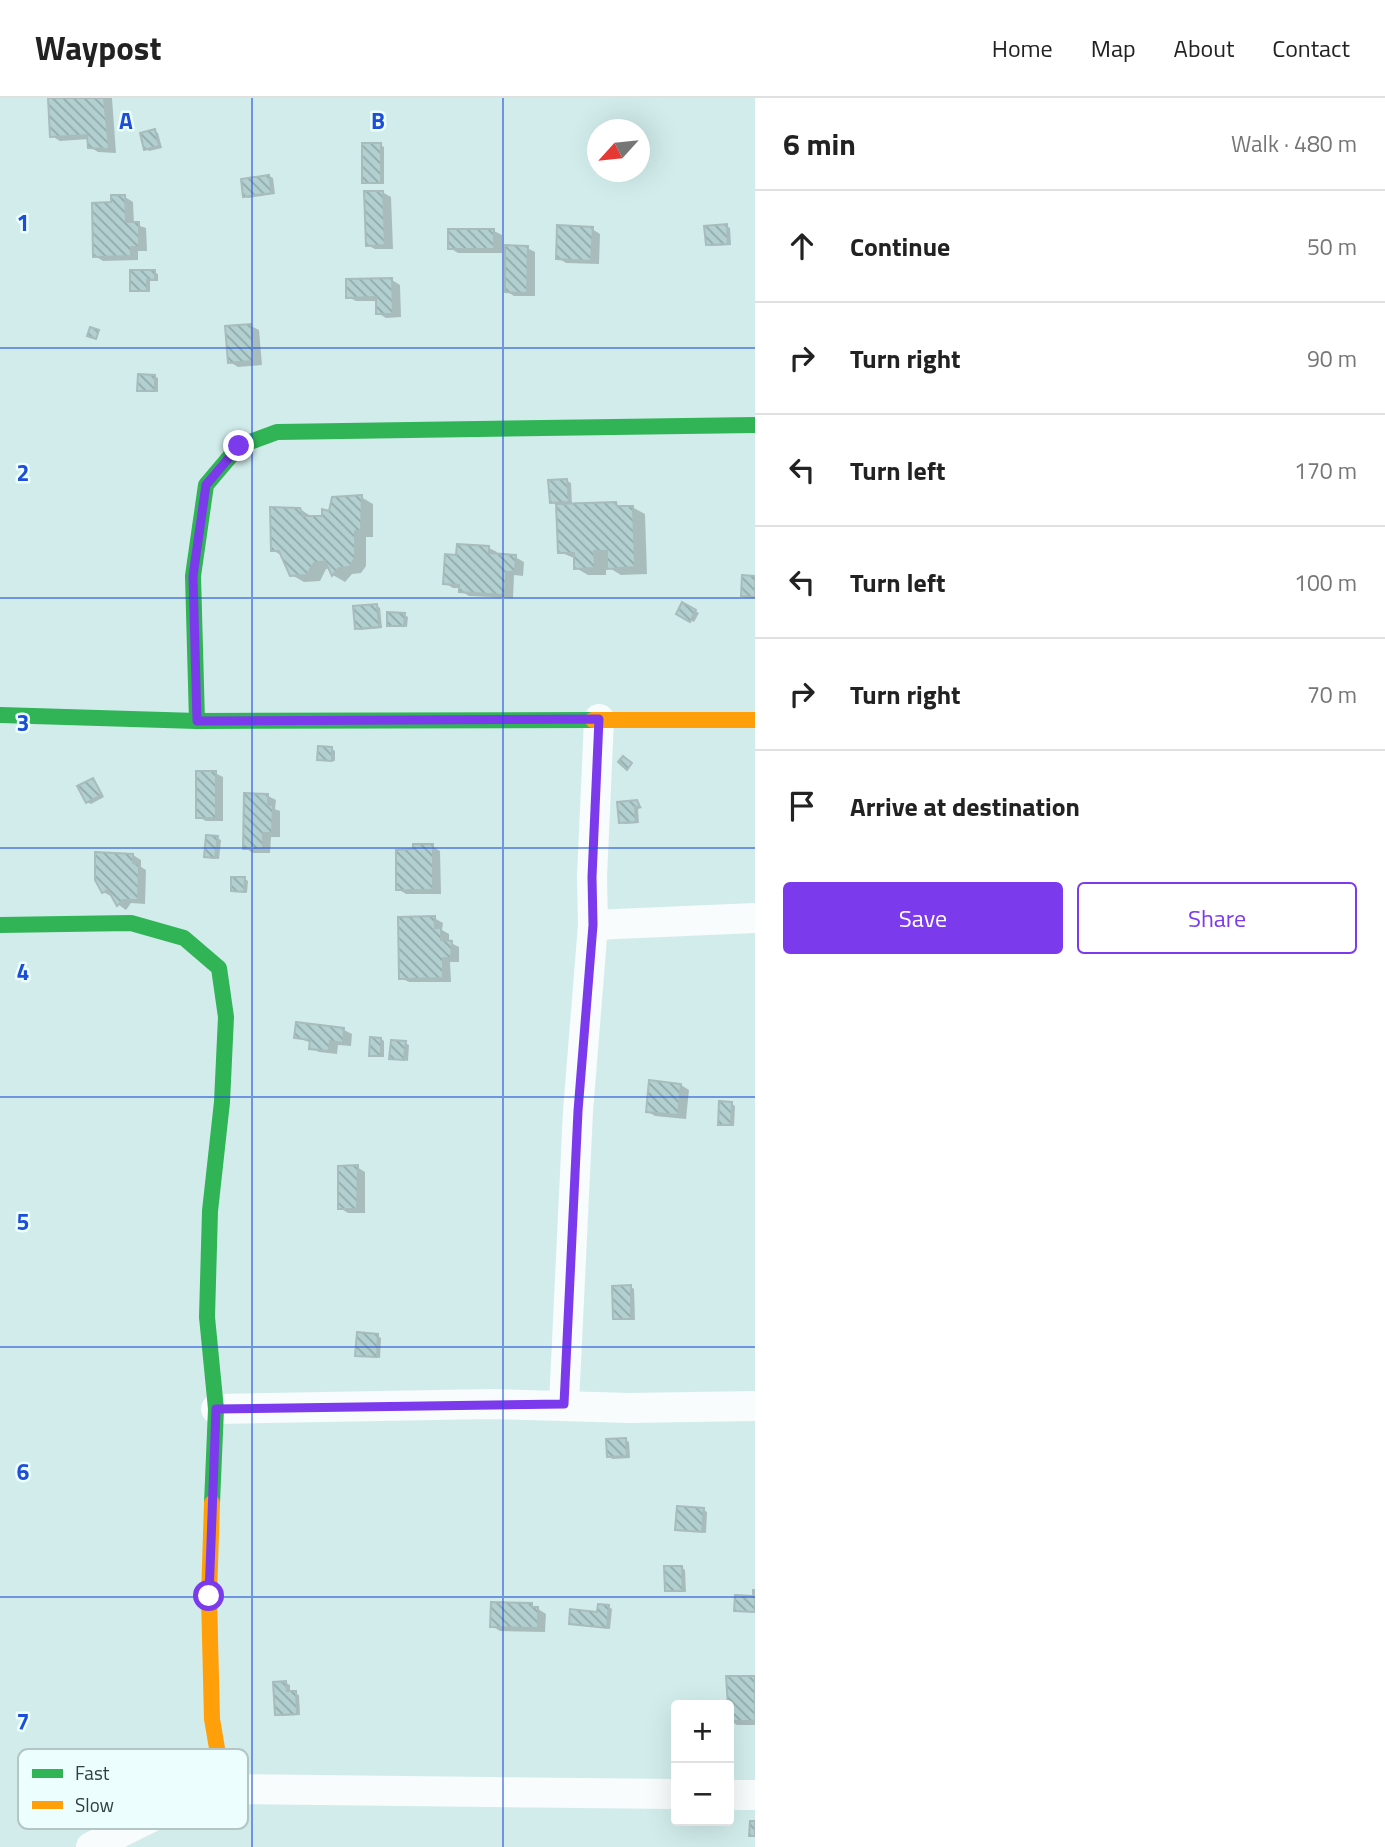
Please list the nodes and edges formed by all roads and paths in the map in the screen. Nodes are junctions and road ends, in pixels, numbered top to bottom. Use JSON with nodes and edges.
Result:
{"nodes":[{"id":1,"x":755,"y":425,"type":"edge"},
{"id":2,"x":0,"y":715,"type":"edge"},
{"id":3,"x":599,"y":719,"type":"junction"},
{"id":4,"x":755,"y":720,"type":"edge"},
{"id":5,"x":197,"y":721,"type":"junction"},
{"id":6,"x":755,"y":918,"type":"edge"},
{"id":7,"x":0,"y":925,"type":"edge"},
{"id":8,"x":593,"y":925,"type":"junction"},
{"id":9,"x":564,"y":1404,"type":"junction"},
{"id":10,"x":755,"y":1406,"type":"edge"},
{"id":11,"x":216,"y":1409,"type":"junction"},
{"id":12,"x":217,"y":1749,"type":"edge"},
{"id":13,"x":248,"y":1789,"type":"edge"},
{"id":14,"x":671,"y":1794,"type":"edge"},
{"id":15,"x":734,"y":1794,"type":"edge"},
{"id":16,"x":755,"y":1795,"type":"edge"},
{"id":17,"x":127,"y":1829,"type":"edge"},
{"id":18,"x":91,"y":1847,"type":"edge"}],
"edges":[{"from":1,"to":5,"type":"street"},
{"from":2,"to":5,"type":"street"},
{"from":3,"to":4,"type":"street"},
{"from":3,"to":5,"type":"street"},
{"from":3,"to":8,"type":"street"},
{"from":6,"to":8,"type":"street"},
{"from":7,"to":11,"type":"street"},
{"from":8,"to":9,"type":"street"},
{"from":9,"to":10,"type":"street"},
{"from":9,"to":11,"type":"street"},
{"from":11,"to":12,"type":"street"},
{"from":13,"to":14,"type":"street"},
{"from":15,"to":16,"type":"street"},
{"from":17,"to":18,"type":"street"}]}
